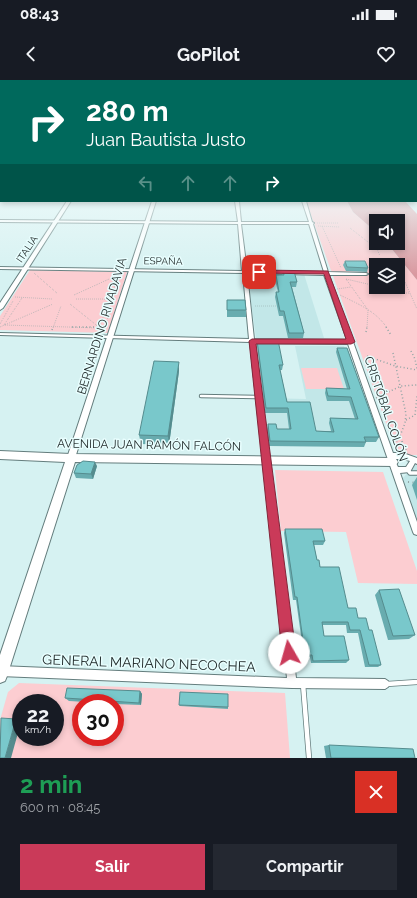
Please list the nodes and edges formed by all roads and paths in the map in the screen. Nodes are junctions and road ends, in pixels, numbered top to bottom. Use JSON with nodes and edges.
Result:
{"nodes":[{"id":1,"x":63,"y":212,"type":"edge"},
{"id":2,"x":150,"y":212,"type":"edge"},
{"id":3,"x":238,"y":212,"type":"edge"},
{"id":4,"x":308,"y":212,"type":"edge"},
{"id":5,"x":0,"y":220,"type":"edge"},
{"id":6,"x":57,"y":221,"type":"junction"},
{"id":7,"x":147,"y":222,"type":"junction"},
{"id":8,"x":240,"y":223,"type":"junction"},
{"id":9,"x":338,"y":223,"type":"dead end"},
{"id":10,"x":312,"y":224,"type":"junction"},
{"id":11,"x":322,"y":226,"type":"junction"},
{"id":12,"x":340,"y":227,"type":"dead end"},
{"id":13,"x":350,"y":228,"type":"dead end"},
{"id":14,"x":380,"y":256,"type":"dead end"},
{"id":15,"x":0,"y":268,"type":"edge"},
{"id":16,"x":24,"y":269,"type":"junction"},
{"id":17,"x":127,"y":271,"type":"junction"},
{"id":18,"x":38,"y":272,"type":"dead end"},
{"id":19,"x":246,"y":272,"type":"junction"},
{"id":20,"x":326,"y":272,"type":"junction"},
{"id":21,"x":114,"y":273,"type":"dead end"},
{"id":22,"x":121,"y":273,"type":"dead end"},
{"id":23,"x":343,"y":273,"type":"junction"},
{"id":24,"x":119,"y":275,"type":"junction"},
{"id":25,"x":368,"y":275,"type":"edge"},
{"id":26,"x":405,"y":283,"type":"edge"},
{"id":27,"x":369,"y":284,"type":"edge"},
{"id":28,"x":351,"y":287,"type":"junction"},
{"id":29,"x":333,"y":291,"type":"junction"},
{"id":30,"x":117,"y":293,"type":"dead end"},
{"id":31,"x":405,"y":293,"type":"edge"},
{"id":32,"x":410,"y":293,"type":"junction"},
{"id":33,"x":58,"y":294,"type":"dead end"},
{"id":34,"x":74,"y":294,"type":"dead end"},
{"id":35,"x":15,"y":297,"type":"dead end"},
{"id":36,"x":22,"y":298,"type":"junction"},
{"id":37,"x":52,"y":299,"type":"dead end"},
{"id":38,"x":76,"y":299,"type":"dead end"},
{"id":39,"x":110,"y":300,"type":"junction"},
{"id":40,"x":53,"y":304,"type":"dead end"},
{"id":41,"x":70,"y":304,"type":"dead end"},
{"id":42,"x":61,"y":306,"type":"dead end"},
{"id":43,"x":113,"y":306,"type":"dead end"},
{"id":44,"x":248,"y":306,"type":"junction"},
{"id":45,"x":277,"y":306,"type":"edge"},
{"id":46,"x":0,"y":308,"type":"edge"},
{"id":47,"x":367,"y":308,"type":"junction"},
{"id":48,"x":417,"y":309,"type":"edge"},
{"id":49,"x":4,"y":325,"type":"junction"},
{"id":50,"x":54,"y":326,"type":"junction"},
{"id":51,"x":0,"y":328,"type":"edge"},
{"id":52,"x":99,"y":328,"type":"junction"},
{"id":53,"x":8,"y":329,"type":"dead end"},
{"id":54,"x":52,"y":330,"type":"dead end"},
{"id":55,"x":88,"y":331,"type":"dead end"},
{"id":56,"x":103,"y":331,"type":"junction"},
{"id":57,"x":366,"y":332,"type":"dead end"},
{"id":58,"x":0,"y":334,"type":"edge"},
{"id":59,"x":391,"y":335,"type":"dead end"},
{"id":60,"x":101,"y":337,"type":"junction"},
{"id":61,"x":111,"y":337,"type":"junction"},
{"id":62,"x":252,"y":341,"type":"junction"},
{"id":63,"x":351,"y":342,"type":"junction"},
{"id":64,"x":411,"y":352,"type":"dead end"},
{"id":65,"x":393,"y":353,"type":"dead end"},
{"id":66,"x":367,"y":356,"type":"dead end"},
{"id":67,"x":394,"y":366,"type":"junction"},
{"id":68,"x":417,"y":369,"type":"edge"},
{"id":69,"x":399,"y":386,"type":"junction"},
{"id":70,"x":417,"y":386,"type":"edge"},
{"id":71,"x":201,"y":396,"type":"dead end"},
{"id":72,"x":417,"y":396,"type":"edge"},
{"id":73,"x":258,"y":397,"type":"junction"},
{"id":74,"x":372,"y":400,"type":"junction"},
{"id":75,"x":406,"y":420,"type":"junction"},
{"id":76,"x":400,"y":437,"type":"junction"},
{"id":77,"x":0,"y":455,"type":"edge"},
{"id":78,"x":71,"y":458,"type":"junction"},
{"id":79,"x":392,"y":459,"type":"junction"},
{"id":80,"x":266,"y":460,"type":"junction"},
{"id":81,"x":413,"y":460,"type":"edge"},
{"id":82,"x":408,"y":470,"type":"junction"},
{"id":83,"x":417,"y":473,"type":"edge"},
{"id":84,"x":400,"y":482,"type":"junction"},
{"id":85,"x":417,"y":483,"type":"edge"},
{"id":86,"x":417,"y":532,"type":"edge"},
{"id":87,"x":1,"y":673,"type":"edge"},
{"id":88,"x":417,"y":682,"type":"edge"},
{"id":89,"x":292,"y":683,"type":"junction"},
{"id":90,"x":303,"y":683,"type":"junction"},
{"id":91,"x":385,"y":684,"type":"joint"},
{"id":92,"x":308,"y":758,"type":"edge"}],
"edges":[{"from":1,"to":6,"type":"street","name":"ITALIA"},
{"from":2,"to":7,"type":"street","name":"BERNARDINO RIVADAVIA"},
{"from":3,"to":8,"type":"street"},
{"from":4,"to":10,"type":"street","name":"CRISTÓBAL COLÓN"},
{"from":5,"to":6,"type":"street"},
{"from":6,"to":7,"type":"street"},
{"from":6,"to":16,"type":"street","name":"ITALIA"},
{"from":7,"to":8,"type":"street"},
{"from":7,"to":17,"type":"street","name":"BERNARDINO RIVADAVIA"},
{"from":8,"to":10,"type":"street"},
{"from":8,"to":19,"type":"street"},
{"from":9,"to":10,"type":"path"},
{"from":10,"to":11,"type":"path"},
{"from":10,"to":20,"type":"street","name":"CRISTÓBAL COLÓN"},
{"from":11,"to":12,"type":"path"},
{"from":11,"to":23,"type":"path"},
{"from":13,"to":14,"type":"path"},
{"from":15,"to":16,"type":"street","name":"ESPAÑA"},
{"from":16,"to":17,"type":"street","name":"ESPAÑA"},
{"from":16,"to":46,"type":"street","name":"ITALIA"},
{"from":17,"to":19,"type":"street","name":"ESPAÑA"},
{"from":17,"to":24,"type":"path"},
{"from":17,"to":61,"type":"street","name":"BERNARDINO RIVADAVIA"},
{"from":18,"to":33,"type":"path"},
{"from":19,"to":20,"type":"street","name":"ESPAÑA"},
{"from":19,"to":44,"type":"street"},
{"from":20,"to":23,"type":"street","name":"ESPAÑA"},
{"from":20,"to":29,"type":"street","name":"CRISTÓBAL COLÓN"},
{"from":21,"to":22,"type":"path"},
{"from":23,"to":25,"type":"street","name":"ESPAÑA"},
{"from":24,"to":34,"type":"path"},
{"from":24,"to":39,"type":"path"},
{"from":26,"to":32,"type":"path"},
{"from":27,"to":28,"type":"path"},
{"from":28,"to":29,"type":"path"},
{"from":28,"to":47,"type":"path"},
{"from":29,"to":47,"type":"path"},
{"from":29,"to":63,"type":"street","name":"CRISTÓBAL COLÓN"},
{"from":30,"to":39,"type":"path"},
{"from":31,"to":32,"type":"path"},
{"from":32,"to":48,"type":"path"},
{"from":35,"to":36,"type":"path"},
{"from":36,"to":37,"type":"path"},
{"from":36,"to":49,"type":"path"},
{"from":38,"to":39,"type":"path"},
{"from":39,"to":52,"type":"path"},
{"from":40,"to":49,"type":"path"},
{"from":41,"to":52,"type":"path"},
{"from":42,"to":50,"type":"path"},
{"from":43,"to":56,"type":"path"},
{"from":44,"to":45,"type":"path"},
{"from":44,"to":62,"type":"street"},
{"from":47,"to":57,"type":"path"},
{"from":47,"to":59,"type":"path"},
{"from":49,"to":50,"type":"path"},
{"from":49,"to":51,"type":"path"},
{"from":50,"to":52,"type":"path"},
{"from":50,"to":54,"type":"path"},
{"from":51,"to":53,"type":"path"},
{"from":52,"to":56,"type":"path"},
{"from":55,"to":56,"type":"path"},
{"from":56,"to":60,"type":"path"},
{"from":58,"to":60,"type":"street"},
{"from":60,"to":61,"type":"street"},
{"from":61,"to":62,"type":"street"},
{"from":61,"to":78,"type":"street","name":"BERNARDINO RIVADAVIA"},
{"from":62,"to":63,"type":"street"},
{"from":62,"to":73,"type":"street"},
{"from":63,"to":74,"type":"street","name":"CRISTÓBAL COLÓN"},
{"from":64,"to":68,"type":"path"},
{"from":65,"to":67,"type":"path"},
{"from":66,"to":67,"type":"path"},
{"from":67,"to":68,"type":"path"},
{"from":67,"to":69,"type":"path"},
{"from":69,"to":70,"type":"path"},
{"from":69,"to":74,"type":"path"},
{"from":69,"to":75,"type":"path"},
{"from":71,"to":73,"type":"lane"},
{"from":72,"to":75,"type":"path"},
{"from":73,"to":80,"type":"street"},
{"from":74,"to":79,"type":"street","name":"CRISTÓBAL COLÓN"},
{"from":75,"to":76,"type":"path"},
{"from":76,"to":79,"type":"path"},
{"from":76,"to":81,"type":"path"},
{"from":77,"to":78,"type":"main road","name":"AVENIDA JUAN RAMÓN FALCÓN"},
{"from":78,"to":80,"type":"main road","name":"AVENIDA JUAN RAMÓN FALCÓN"},
{"from":78,"to":87,"type":"main road"},
{"from":79,"to":80,"type":"main road","name":"AVENIDA JUAN RAMÓN FALCÓN"},
{"from":79,"to":81,"type":"street"},
{"from":79,"to":82,"type":"street"},
{"from":79,"to":84,"type":"street","name":"CRISTÓBAL COLÓN"},
{"from":80,"to":89,"type":"street"},
{"from":81,"to":82,"type":"street"},
{"from":82,"to":83,"type":"lane"},
{"from":84,"to":85,"type":"path"},
{"from":84,"to":86,"type":"street","name":"CRISTÓBAL COLÓN"},
{"from":87,"to":89,"type":"street","name":"GENERAL MARIANO NECOCHEA"},
{"from":88,"to":91,"type":"lane","name":"GENERAL MARIANO NECOCHEA"},
{"from":89,"to":90,"type":"street","name":"GENERAL MARIANO NECOCHEA"},
{"from":90,"to":91,"type":"street","name":"GENERAL MARIANO NECOCHEA"},
{"from":90,"to":92,"type":"lane"}]}
